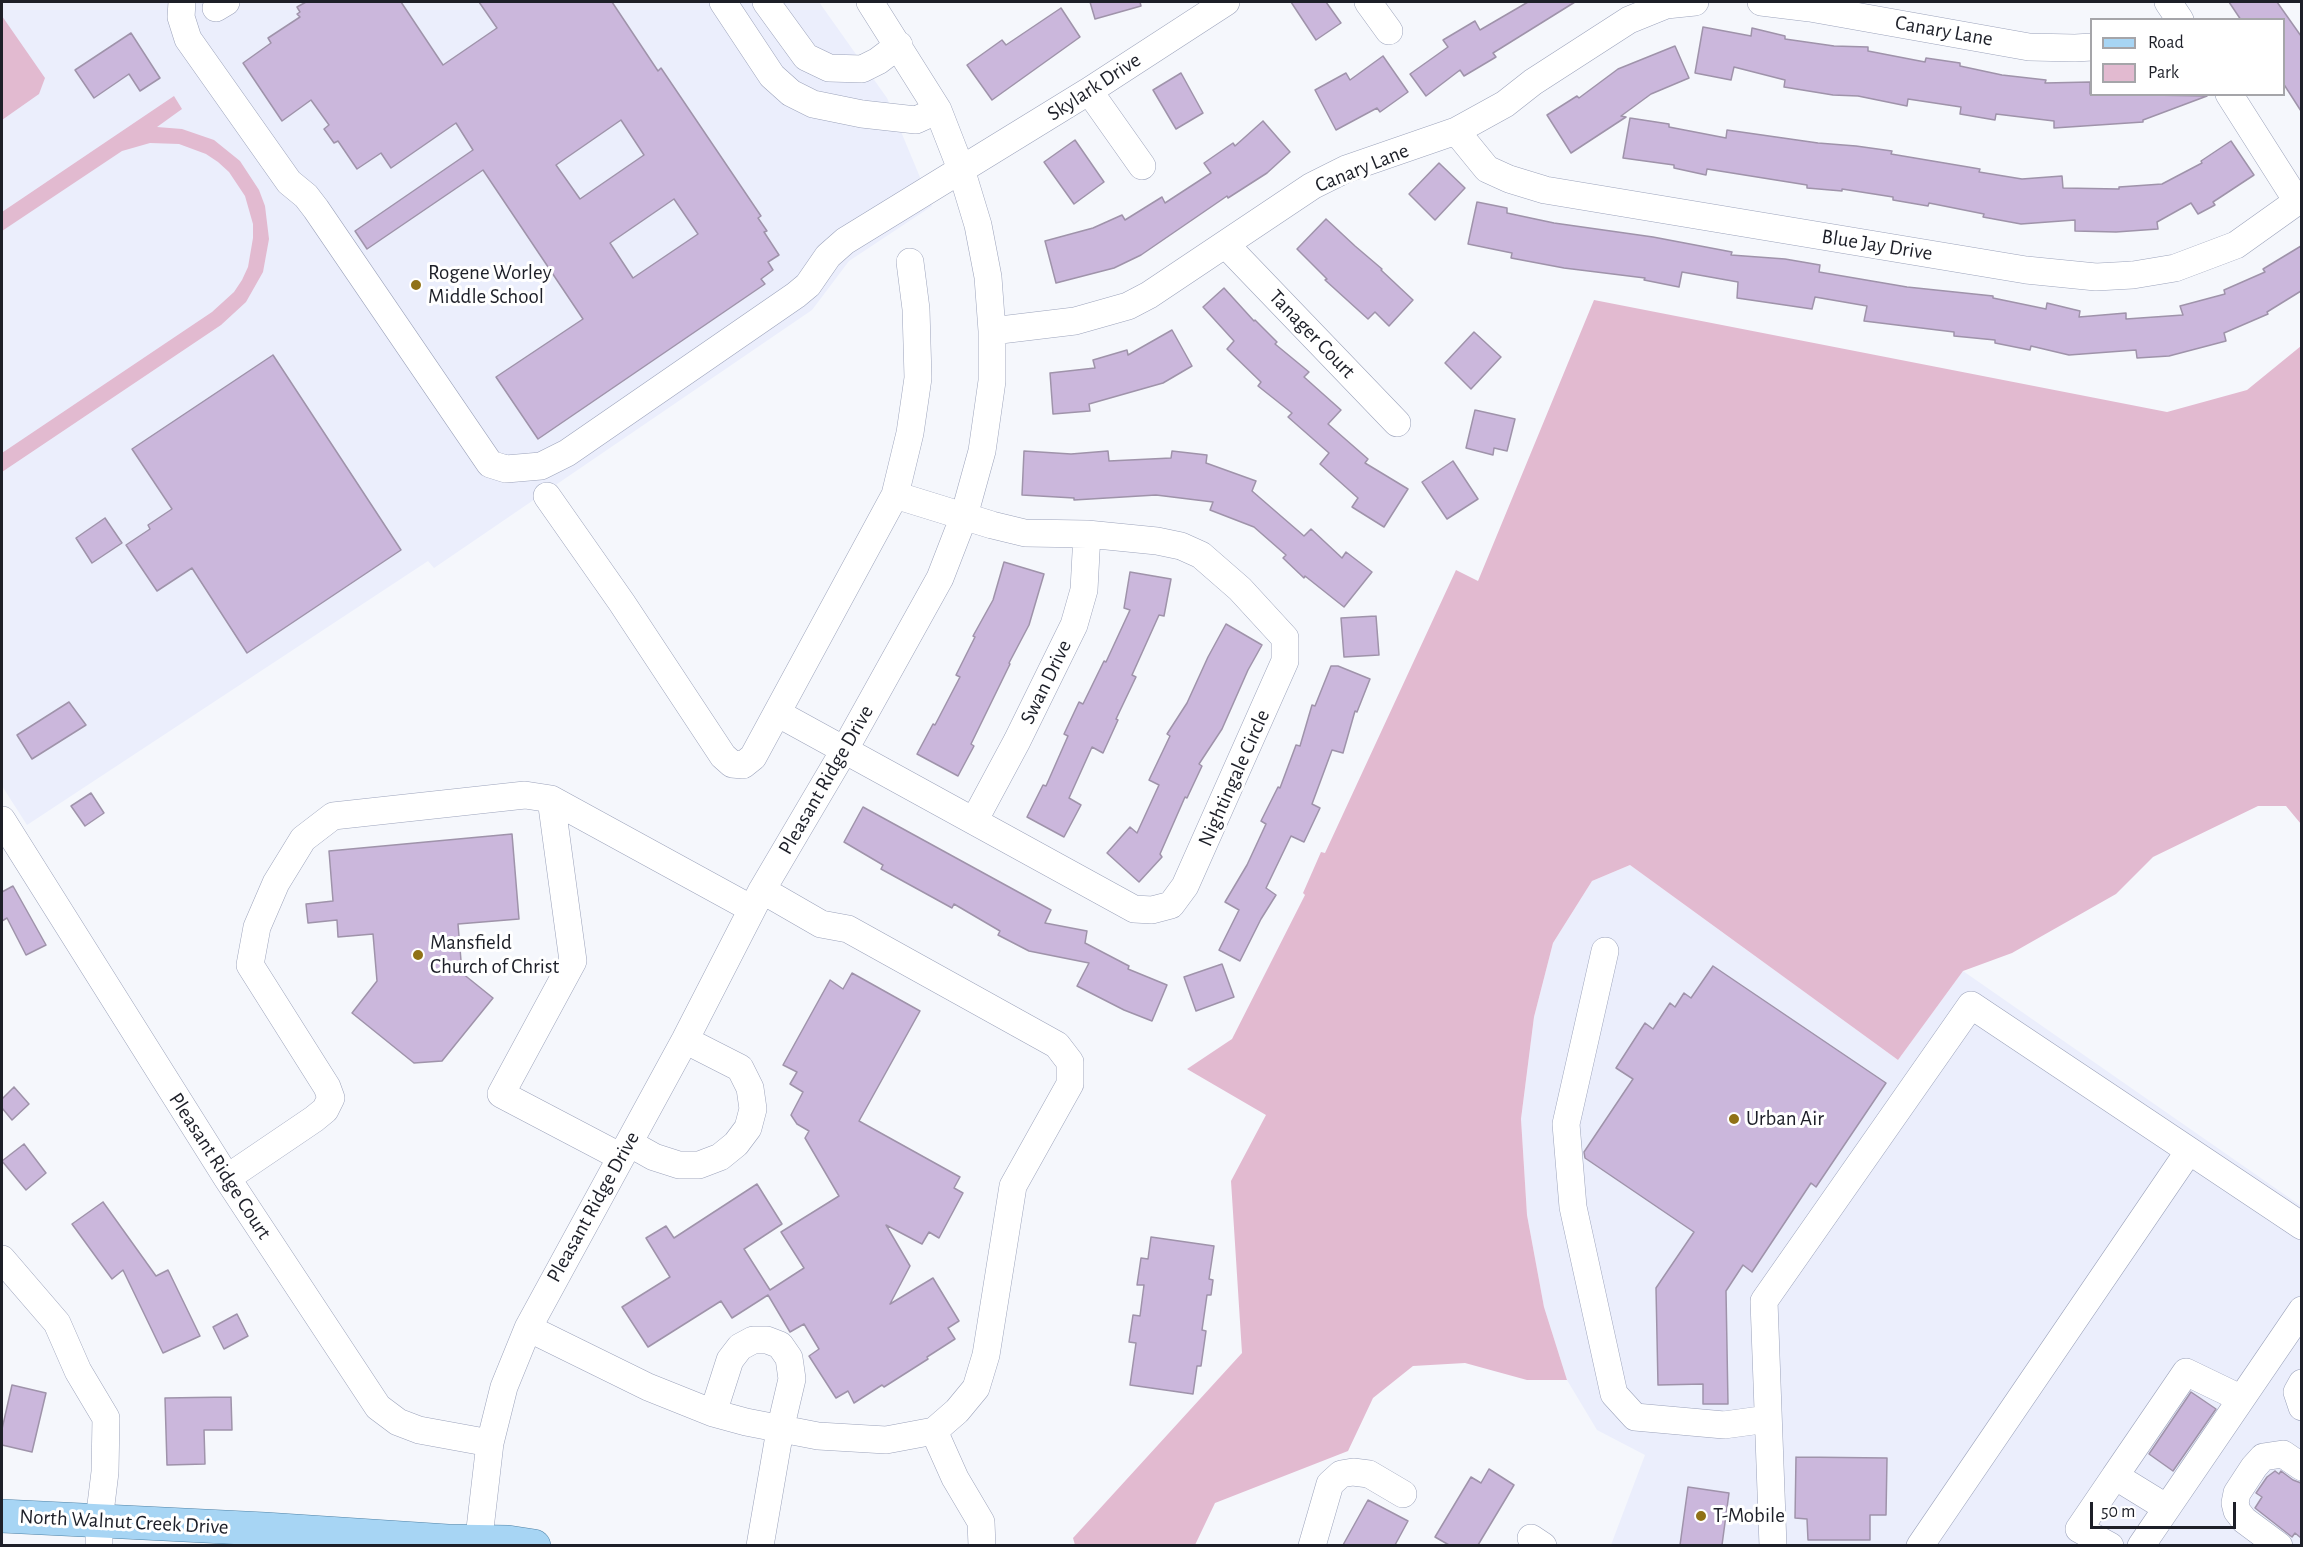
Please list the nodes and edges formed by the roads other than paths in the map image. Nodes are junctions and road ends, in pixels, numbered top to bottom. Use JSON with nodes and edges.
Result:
{"nodes":[{"id":1,"x":182,"y":2,"type":"edge"},
{"id":2,"x":723,"y":2,"type":"edge"},
{"id":3,"x":766,"y":2,"type":"edge"},
{"id":4,"x":870,"y":2,"type":"edge"},
{"id":5,"x":1226,"y":2,"type":"edge"},
{"id":6,"x":1368,"y":2,"type":"edge"},
{"id":7,"x":1695,"y":2,"type":"edge"},
{"id":8,"x":1761,"y":2,"type":"edge"},
{"id":9,"x":1810,"y":5,"type":"edge"},
{"id":10,"x":1389,"y":31,"type":"dead end"},
{"id":11,"x":899,"y":45,"type":"junction"},
{"id":12,"x":2090,"y":47,"type":"edge"},
{"id":13,"x":1089,"y":91,"type":"junction"},
{"id":14,"x":2230,"y":96,"type":"edge"},
{"id":15,"x":938,"y":110,"type":"junction"},
{"id":16,"x":1456,"y":131,"type":"junction"},
{"id":17,"x":1142,"y":166,"type":"dead end"},
{"id":18,"x":961,"y":169,"type":"junction"},
{"id":19,"x":2299,"y":199,"type":"edge"},
{"id":20,"x":1226,"y":245,"type":"junction"},
{"id":21,"x":910,"y":262,"type":"dead end"},
{"id":22,"x":992,"y":331,"type":"junction"},
{"id":23,"x":1397,"y":423,"type":"dead end"},
{"id":24,"x":895,"y":495,"type":"junction"},
{"id":25,"x":547,"y":496,"type":"dead end"},
{"id":26,"x":964,"y":516,"type":"junction"},
{"id":27,"x":1087,"y":534,"type":"junction"},
{"id":28,"x":777,"y":713,"type":"junction"},
{"id":29,"x":845,"y":748,"type":"junction"},
{"id":30,"x":551,"y":799,"type":"junction"},
{"id":31,"x":2,"y":820,"type":"edge"},
{"id":32,"x":974,"y":821,"type":"junction"},
{"id":33,"x":757,"y":899,"type":"junction"},
{"id":34,"x":1605,"y":951,"type":"dead end"},
{"id":35,"x":685,"y":1040,"type":"junction"},
{"id":36,"x":625,"y":1150,"type":"junction"},
{"id":37,"x":2189,"y":1151,"type":"junction"},
{"id":38,"x":227,"y":1178,"type":"junction"},
{"id":39,"x":2301,"y":1226,"type":"edge"},
{"id":40,"x":2,"y":1259,"type":"edge"},
{"id":41,"x":2301,"y":1310,"type":"edge"},
{"id":42,"x":528,"y":1328,"type":"junction"},
{"id":43,"x":2301,"y":1383,"type":"edge"},
{"id":44,"x":2240,"y":1398,"type":"junction"},
{"id":45,"x":2301,"y":1407,"type":"edge"},
{"id":46,"x":713,"y":1413,"type":"junction"},
{"id":47,"x":1768,"y":1419,"type":"junction"},
{"id":48,"x":780,"y":1430,"type":"junction"},
{"id":49,"x":934,"y":1431,"type":"junction"},
{"id":50,"x":490,"y":1443,"type":"junction"},
{"id":51,"x":2301,"y":1467,"type":"edge"},
{"id":52,"x":2115,"y":1476,"type":"junction"},
{"id":53,"x":1403,"y":1494,"type":"dead end"},
{"id":54,"x":2167,"y":1508,"type":"junction"},
{"id":55,"x":2,"y":1516,"type":"edge"},
{"id":56,"x":99,"y":1533,"type":"edge"},
{"id":57,"x":265,"y":1537,"type":"edge"},
{"id":58,"x":478,"y":1544,"type":"edge"},
{"id":59,"x":534,"y":1545,"type":"edge"},
{"id":60,"x":760,"y":1545,"type":"edge"},
{"id":61,"x":982,"y":1545,"type":"edge"},
{"id":62,"x":1312,"y":1545,"type":"edge"},
{"id":63,"x":1773,"y":1545,"type":"edge"},
{"id":64,"x":1920,"y":1545,"type":"edge"},
{"id":65,"x":2110,"y":1545,"type":"edge"},
{"id":66,"x":2141,"y":1545,"type":"edge"},
{"id":67,"x":2279,"y":1545,"type":"edge"}],
"edges":[{"from":1,"to":18,"type":"street","name":"Skylark Drive"},
{"from":2,"to":15,"type":"street"},
{"from":3,"to":11,"type":"street"},
{"from":4,"to":11,"type":"street","name":"Pleasant Ridge Drive"},
{"from":5,"to":13,"type":"street","name":"Skylark Drive"},
{"from":6,"to":10,"type":"street"},
{"from":7,"to":16,"type":"street","name":"Canary Lane"},
{"from":8,"to":9,"type":"street","name":"Canary Lane"},
{"from":9,"to":12,"type":"street","name":"Canary Lane"},
{"from":11,"to":15,"type":"street","name":"Pleasant Ridge Drive"},
{"from":13,"to":17,"type":"street"},
{"from":13,"to":18,"type":"street","name":"Skylark Drive"},
{"from":14,"to":19,"type":"street"},
{"from":15,"to":18,"type":"street","name":"Pleasant Ridge Drive"},
{"from":16,"to":19,"type":"street","name":"Blue Jay Drive"},
{"from":16,"to":20,"type":"street","name":"Canary Lane"},
{"from":18,"to":22,"type":"street","name":"Pleasant Ridge Drive"},
{"from":20,"to":22,"type":"street","name":"Canary Lane"},
{"from":20,"to":23,"type":"street","name":"Tanager Court"},
{"from":21,"to":24,"type":"street"},
{"from":22,"to":26,"type":"street","name":"Pleasant Ridge Drive"},
{"from":24,"to":26,"type":"street","name":"Nightingale Circle"},
{"from":24,"to":28,"type":"street"},
{"from":25,"to":28,"type":"street"},
{"from":26,"to":27,"type":"street","name":"Nightingale Circle"},
{"from":26,"to":29,"type":"street","name":"Pleasant Ridge Drive"},
{"from":27,"to":32,"type":"street","name":"Swan Drive"},
{"from":27,"to":32,"type":"street","name":"Nightingale Circle"},
{"from":28,"to":29,"type":"street","name":"Nightingale Circle"},
{"from":29,"to":32,"type":"street","name":"Nightingale Circle"},
{"from":29,"to":33,"type":"street","name":"Pleasant Ridge Drive"},
{"from":30,"to":33,"type":"street"},
{"from":30,"to":36,"type":"street"},
{"from":30,"to":38,"type":"street"},
{"from":31,"to":38,"type":"street","name":"Pleasant Ridge Court"},
{"from":33,"to":35,"type":"street","name":"Pleasant Ridge Drive"},
{"from":33,"to":49,"type":"street"},
{"from":34,"to":47,"type":"street"},
{"from":35,"to":36,"type":"street","name":"Pleasant Ridge Drive"},
{"from":35,"to":36,"type":"street"},
{"from":36,"to":42,"type":"street","name":"Pleasant Ridge Drive"},
{"from":37,"to":39,"type":"street"},
{"from":37,"to":47,"type":"street"},
{"from":37,"to":64,"type":"street"},
{"from":38,"to":50,"type":"street","name":"Pleasant Ridge Court"},
{"from":40,"to":56,"type":"street"},
{"from":41,"to":44,"type":"street"},
{"from":42,"to":46,"type":"street"},
{"from":42,"to":50,"type":"street","name":"Pleasant Ridge Drive"},
{"from":43,"to":45,"type":"street"},
{"from":44,"to":52,"type":"street"},
{"from":44,"to":54,"type":"street"},
{"from":46,"to":48,"type":"street"},
{"from":46,"to":48,"type":"street"},
{"from":47,"to":63,"type":"street"},
{"from":48,"to":49,"type":"street"},
{"from":48,"to":60,"type":"street"},
{"from":49,"to":61,"type":"street"},
{"from":50,"to":58,"type":"street","name":"Pleasant Ridge Drive"},
{"from":51,"to":67,"type":"street"},
{"from":52,"to":54,"type":"street"},
{"from":52,"to":65,"type":"street"},
{"from":53,"to":62,"type":"street"},
{"from":54,"to":66,"type":"street"},
{"from":55,"to":56,"type":"main road","name":"North Walnut Creek Drive"},
{"from":56,"to":57,"type":"main road","name":"North Walnut Creek Drive"},
{"from":57,"to":58,"type":"main road","name":"North Walnut Creek Drive"},
{"from":58,"to":59,"type":"main road","name":"North Walnut Creek Drive"}]}
